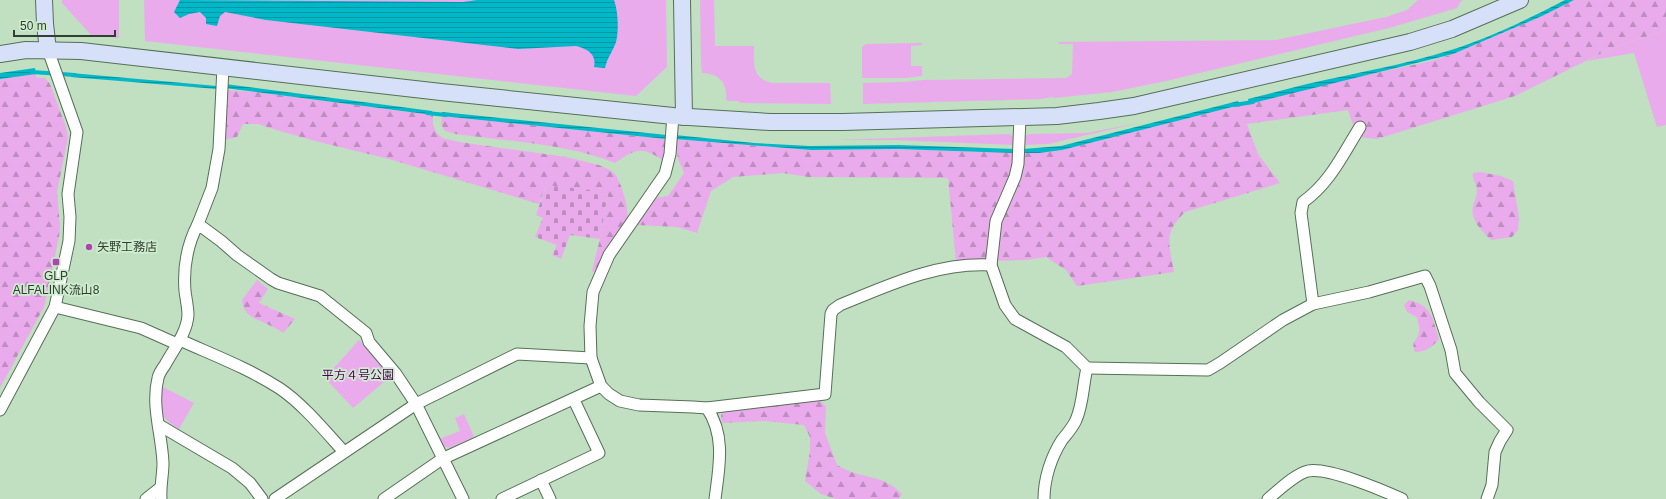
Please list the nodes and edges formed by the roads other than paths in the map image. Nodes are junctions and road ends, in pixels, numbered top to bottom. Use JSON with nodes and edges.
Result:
{"nodes":[{"id":1,"x":44,"y":0,"type":"edge"},
{"id":2,"x":682,"y":0,"type":"edge"},
{"id":3,"x":1520,"y":0,"type":"edge"},
{"id":4,"x":48,"y":50,"type":"junction"},
{"id":5,"x":0,"y":54,"type":"edge"},
{"id":6,"x":223,"y":67,"type":"junction"},
{"id":7,"x":678,"y":116,"type":"junction"},
{"id":8,"x":1020,"y":118,"type":"junction"},
{"id":9,"x":1360,"y":127,"type":"dead end"},
{"id":10,"x":198,"y":224,"type":"junction"},
{"id":11,"x":991,"y":265,"type":"junction"},
{"id":12,"x":1313,"y":304,"type":"junction"},
{"id":13,"x":55,"y":307,"type":"junction"},
{"id":14,"x":178,"y":342,"type":"junction"},
{"id":15,"x":591,"y":358,"type":"junction"},
{"id":16,"x":1087,"y":368,"type":"junction"},
{"id":17,"x":601,"y":386,"type":"junction"},
{"id":18,"x":574,"y":400,"type":"junction"},
{"id":19,"x":416,"y":404,"type":"junction"},
{"id":20,"x":707,"y":408,"type":"junction"},
{"id":21,"x":0,"y":410,"type":"edge"},
{"id":22,"x":159,"y":424,"type":"junction"},
{"id":23,"x":344,"y":452,"type":"junction"},
{"id":24,"x":442,"y":459,"type":"junction"},
{"id":25,"x":541,"y":480,"type":"junction"},
{"id":26,"x":160,"y":488,"type":"junction"},
{"id":27,"x":146,"y":499,"type":"edge"},
{"id":28,"x":161,"y":499,"type":"edge"},
{"id":29,"x":262,"y":499,"type":"edge"},
{"id":30,"x":275,"y":499,"type":"edge"},
{"id":31,"x":384,"y":499,"type":"edge"},
{"id":32,"x":463,"y":499,"type":"edge"},
{"id":33,"x":502,"y":499,"type":"edge"},
{"id":34,"x":550,"y":499,"type":"edge"},
{"id":35,"x":715,"y":499,"type":"edge"},
{"id":36,"x":1044,"y":499,"type":"edge"},
{"id":37,"x":1268,"y":499,"type":"edge"},
{"id":38,"x":1402,"y":499,"type":"edge"},
{"id":39,"x":1487,"y":499,"type":"edge"}],
"edges":[{"from":1,"to":4,"type":"street"},
{"from":2,"to":7,"type":"street"},
{"from":3,"to":8,"type":"street"},
{"from":4,"to":5,"type":"street"},
{"from":4,"to":6,"type":"street"},
{"from":4,"to":13,"type":"street"},
{"from":6,"to":7,"type":"street"},
{"from":6,"to":10,"type":"street"},
{"from":7,"to":8,"type":"street"},
{"from":7,"to":15,"type":"street"},
{"from":8,"to":11,"type":"street"},
{"from":9,"to":12,"type":"street"},
{"from":10,"to":14,"type":"street"},
{"from":10,"to":19,"type":"street"},
{"from":11,"to":16,"type":"street"},
{"from":11,"to":20,"type":"street"},
{"from":12,"to":16,"type":"street"},
{"from":12,"to":39,"type":"street"},
{"from":13,"to":14,"type":"street"},
{"from":13,"to":21,"type":"street"},
{"from":14,"to":22,"type":"street"},
{"from":14,"to":23,"type":"street"},
{"from":15,"to":17,"type":"street"},
{"from":15,"to":19,"type":"street"},
{"from":16,"to":36,"type":"street"},
{"from":17,"to":18,"type":"street"},
{"from":17,"to":20,"type":"street"},
{"from":18,"to":24,"type":"street"},
{"from":18,"to":25,"type":"street"},
{"from":19,"to":23,"type":"street"},
{"from":19,"to":24,"type":"street"},
{"from":20,"to":35,"type":"street"},
{"from":22,"to":26,"type":"street"},
{"from":22,"to":29,"type":"street"},
{"from":23,"to":30,"type":"street"},
{"from":24,"to":31,"type":"street"},
{"from":24,"to":32,"type":"street"},
{"from":25,"to":33,"type":"street"},
{"from":25,"to":34,"type":"street"},
{"from":26,"to":27,"type":"street"},
{"from":26,"to":28,"type":"street"},
{"from":37,"to":38,"type":"street"}]}
